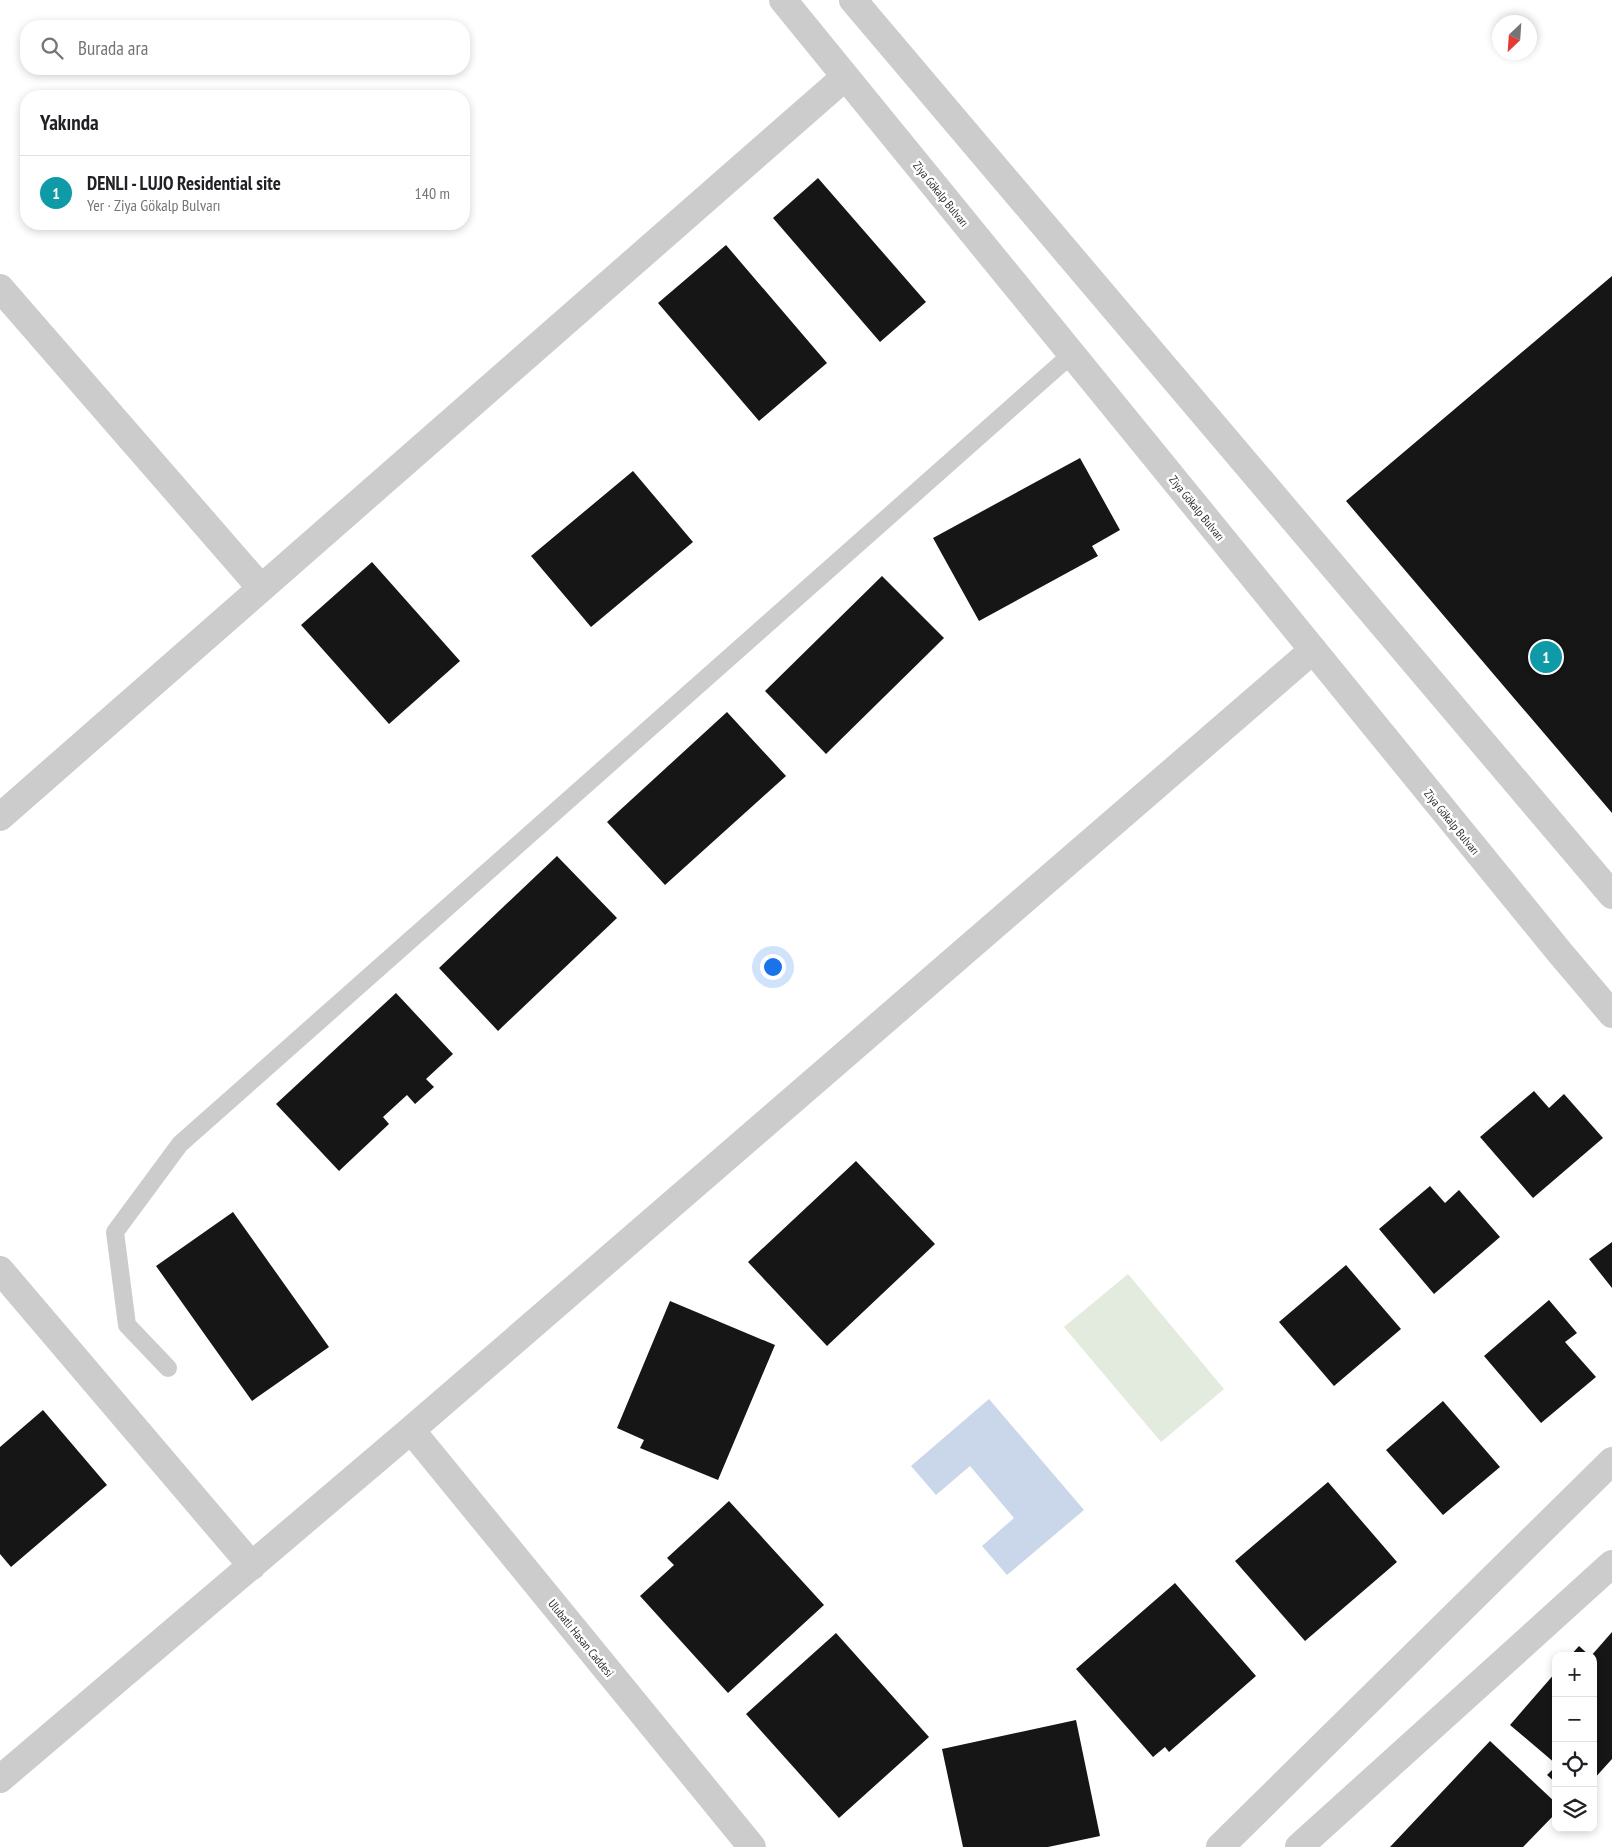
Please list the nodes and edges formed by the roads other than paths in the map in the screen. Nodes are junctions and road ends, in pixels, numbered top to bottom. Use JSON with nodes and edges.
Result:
{"nodes":[{"id":1,"x":783,"y":0,"type":"edge"},
{"id":2,"x":853,"y":0,"type":"edge"},
{"id":3,"x":845,"y":76,"type":"junction"},
{"id":4,"x":0,"y":288,"type":"edge"},
{"id":5,"x":1072,"y":354,"type":"junction"},
{"id":6,"x":261,"y":588,"type":"junction"},
{"id":7,"x":1313,"y":650,"type":"junction"},
{"id":8,"x":0,"y":817,"type":"edge"},
{"id":9,"x":1612,"y":894,"type":"edge"},
{"id":10,"x":1612,"y":1014,"type":"edge"},
{"id":11,"x":0,"y":1270,"type":"edge"},
{"id":12,"x":168,"y":1368,"type":"dead end"},
{"id":13,"x":410,"y":1430,"type":"junction"},
{"id":14,"x":1612,"y":1461,"type":"edge"},
{"id":15,"x":1612,"y":1564,"type":"edge"},
{"id":16,"x":252,"y":1566,"type":"junction"},
{"id":17,"x":0,"y":1779,"type":"edge"},
{"id":18,"x":752,"y":1847,"type":"edge"},
{"id":19,"x":1220,"y":1847,"type":"edge"},
{"id":20,"x":1299,"y":1847,"type":"edge"}],
"edges":[{"from":1,"to":3,"type":"street","name":"Ziya Gökalp Bulvarı"},
{"from":2,"to":9,"type":"street"},
{"from":3,"to":5,"type":"street","name":"Ziya Gökalp Bulvarı"},
{"from":3,"to":6,"type":"street"},
{"from":4,"to":6,"type":"street"},
{"from":5,"to":7,"type":"street","name":"Ziya Gökalp Bulvarı"},
{"from":5,"to":12,"type":"lane"},
{"from":6,"to":8,"type":"street"},
{"from":7,"to":10,"type":"street","name":"Ziya Gökalp Bulvarı"},
{"from":7,"to":13,"type":"street"},
{"from":11,"to":16,"type":"street"},
{"from":13,"to":16,"type":"street"},
{"from":13,"to":18,"type":"street","name":"Ulubatlı Hasan Caddesi"},
{"from":14,"to":19,"type":"street"},
{"from":15,"to":20,"type":"street"},
{"from":16,"to":17,"type":"street"}]}
